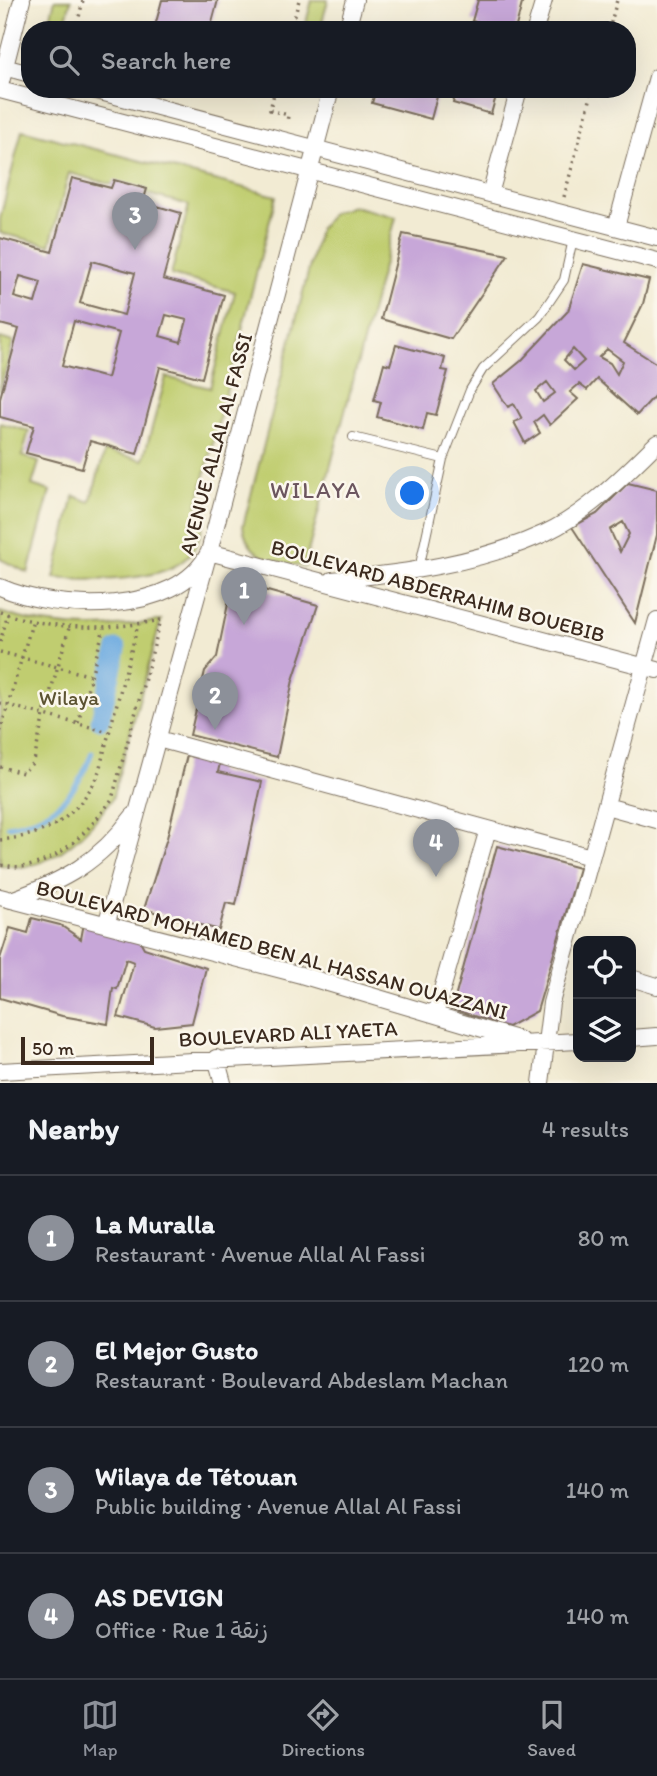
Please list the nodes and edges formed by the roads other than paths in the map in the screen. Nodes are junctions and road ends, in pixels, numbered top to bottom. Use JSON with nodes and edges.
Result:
{"nodes":[{"id":1,"x":22,"y":0,"type":"edge"},
{"id":2,"x":355,"y":0,"type":"edge"},
{"id":3,"x":544,"y":0,"type":"edge"},
{"id":4,"x":349,"y":21,"type":"edge"},
{"id":5,"x":538,"y":21,"type":"edge"},
{"id":6,"x":2,"y":67,"type":"edge"},
{"id":7,"x":21,"y":72,"type":"edge"},
{"id":8,"x":657,"y":77,"type":"edge"},
{"id":9,"x":0,"y":88,"type":"edge"},
{"id":10,"x":21,"y":94,"type":"edge"},
{"id":11,"x":37,"y":98,"type":"edge"},
{"id":12,"x":123,"y":98,"type":"edge"},
{"id":13,"x":329,"y":98,"type":"edge"},
{"id":14,"x":517,"y":98,"type":"edge"},
{"id":15,"x":316,"y":149,"type":"junction"},
{"id":16,"x":310,"y":171,"type":"junction"},
{"id":17,"x":490,"y":194,"type":"junction"},
{"id":18,"x":616,"y":227,"type":"junction"},
{"id":19,"x":657,"y":238,"type":"edge"},
{"id":20,"x":573,"y":239,"type":"junction"},
{"id":21,"x":657,"y":261,"type":"edge"},
{"id":22,"x":353,"y":436,"type":"dead end"},
{"id":23,"x":657,"y":443,"type":"edge"},
{"id":24,"x":443,"y":459,"type":"junction"},
{"id":25,"x":209,"y":552,"type":"junction"},
{"id":26,"x":419,"y":570,"type":"junction"},
{"id":27,"x":319,"y":581,"type":"junction"},
{"id":28,"x":0,"y":587,"type":"edge"},
{"id":29,"x":657,"y":620,"type":"edge"},
{"id":30,"x":650,"y":668,"type":"edge"},
{"id":31,"x":158,"y":739,"type":"junction"},
{"id":32,"x":606,"y":806,"type":"junction"},
{"id":33,"x":138,"y":809,"type":"junction"},
{"id":34,"x":657,"y":820,"type":"edge"},
{"id":35,"x":488,"y":830,"type":"junction"},
{"id":36,"x":591,"y":857,"type":"junction"},
{"id":37,"x":5,"y":898,"type":"edge"},
{"id":38,"x":107,"y":922,"type":"junction"},
{"id":39,"x":570,"y":960,"type":"edge"},
{"id":40,"x":636,"y":980,"type":"edge"},
{"id":41,"x":657,"y":986,"type":"edge"},
{"id":42,"x":435,"y":1014,"type":"junction"},
{"id":43,"x":657,"y":1036,"type":"edge"},
{"id":44,"x":636,"y":1038,"type":"edge"},
{"id":45,"x":573,"y":1041,"type":"edge"},
{"id":46,"x":538,"y":1044,"type":"junction"},
{"id":47,"x":216,"y":1058,"type":"junction"},
{"id":48,"x":68,"y":1066,"type":"junction"},
{"id":49,"x":0,"y":1071,"type":"edge"},
{"id":50,"x":71,"y":1083,"type":"edge"},
{"id":51,"x":223,"y":1083,"type":"edge"},
{"id":52,"x":541,"y":1083,"type":"edge"}],
"edges":[{"from":1,"to":6,"type":"street"},
{"from":2,"to":4,"type":"street"},
{"from":3,"to":5,"type":"street"},
{"from":6,"to":7,"type":"street"},
{"from":6,"to":9,"type":"street"},
{"from":8,"to":18,"type":"street"},
{"from":9,"to":10,"type":"street"},
{"from":11,"to":16,"type":"street"},
{"from":12,"to":15,"type":"street"},
{"from":13,"to":15,"type":"street","name":"AVENUE ALLAL AL FASSI"},
{"from":14,"to":17,"type":"street"},
{"from":15,"to":16,"type":"street","name":"AVENUE ALLAL AL FASSI"},
{"from":15,"to":17,"type":"street"},
{"from":16,"to":20,"type":"street"},
{"from":16,"to":25,"type":"street","name":"AVENUE ALLAL AL FASSI"},
{"from":17,"to":18,"type":"street"},
{"from":18,"to":19,"type":"street"},
{"from":20,"to":21,"type":"street"},
{"from":20,"to":24,"type":"lane"},
{"from":22,"to":24,"type":"lane"},
{"from":23,"to":26,"type":"street"},
{"from":24,"to":26,"type":"lane"},
{"from":25,"to":27,"type":"street","name":"BOULEVARD ABDERRAHIM BOUEBIB"},
{"from":25,"to":28,"type":"street"},
{"from":25,"to":31,"type":"street","name":"AVENUE ALLAL AL FASSI"},
{"from":26,"to":27,"type":"street"},
{"from":27,"to":30,"type":"street","name":"BOULEVARD ABDERRAHIM BOUEBIB"},
{"from":29,"to":30,"type":"street"},
{"from":30,"to":32,"type":"street"},
{"from":31,"to":33,"type":"street","name":"AVENUE ALLAL AL FASSI"},
{"from":31,"to":35,"type":"street"},
{"from":32,"to":34,"type":"street"},
{"from":32,"to":36,"type":"street"},
{"from":33,"to":37,"type":"street","name":"AVENUE ALLAL AL FASSI"},
{"from":33,"to":38,"type":"street","name":"AVENUE ALLAL AL FASSI"},
{"from":35,"to":36,"type":"street"},
{"from":35,"to":42,"type":"street"},
{"from":36,"to":39,"type":"street"},
{"from":37,"to":38,"type":"street","name":"BOULEVARD MOHAMED BEN AL HASSAN OUAZZANI"},
{"from":38,"to":42,"type":"street","name":"BOULEVARD MOHAMED BEN AL HASSAN OUAZZANI"},
{"from":39,"to":46,"type":"street"},
{"from":40,"to":41,"type":"street"},
{"from":42,"to":46,"type":"street","name":"BOULEVARD MOHAMED BEN AL HASSAN OUAZZANI"},
{"from":43,"to":44,"type":"street"},
{"from":45,"to":46,"type":"street","name":"BOULEVARD ALI YAETA"},
{"from":46,"to":47,"type":"street","name":"BOULEVARD ALI YAETA"},
{"from":46,"to":52,"type":"street"},
{"from":47,"to":48,"type":"street","name":"BOULEVARD ALI YAETA"},
{"from":47,"to":51,"type":"street"},
{"from":48,"to":49,"type":"street","name":"BOULEVARD ALI YAETA"},
{"from":48,"to":50,"type":"street"}]}
